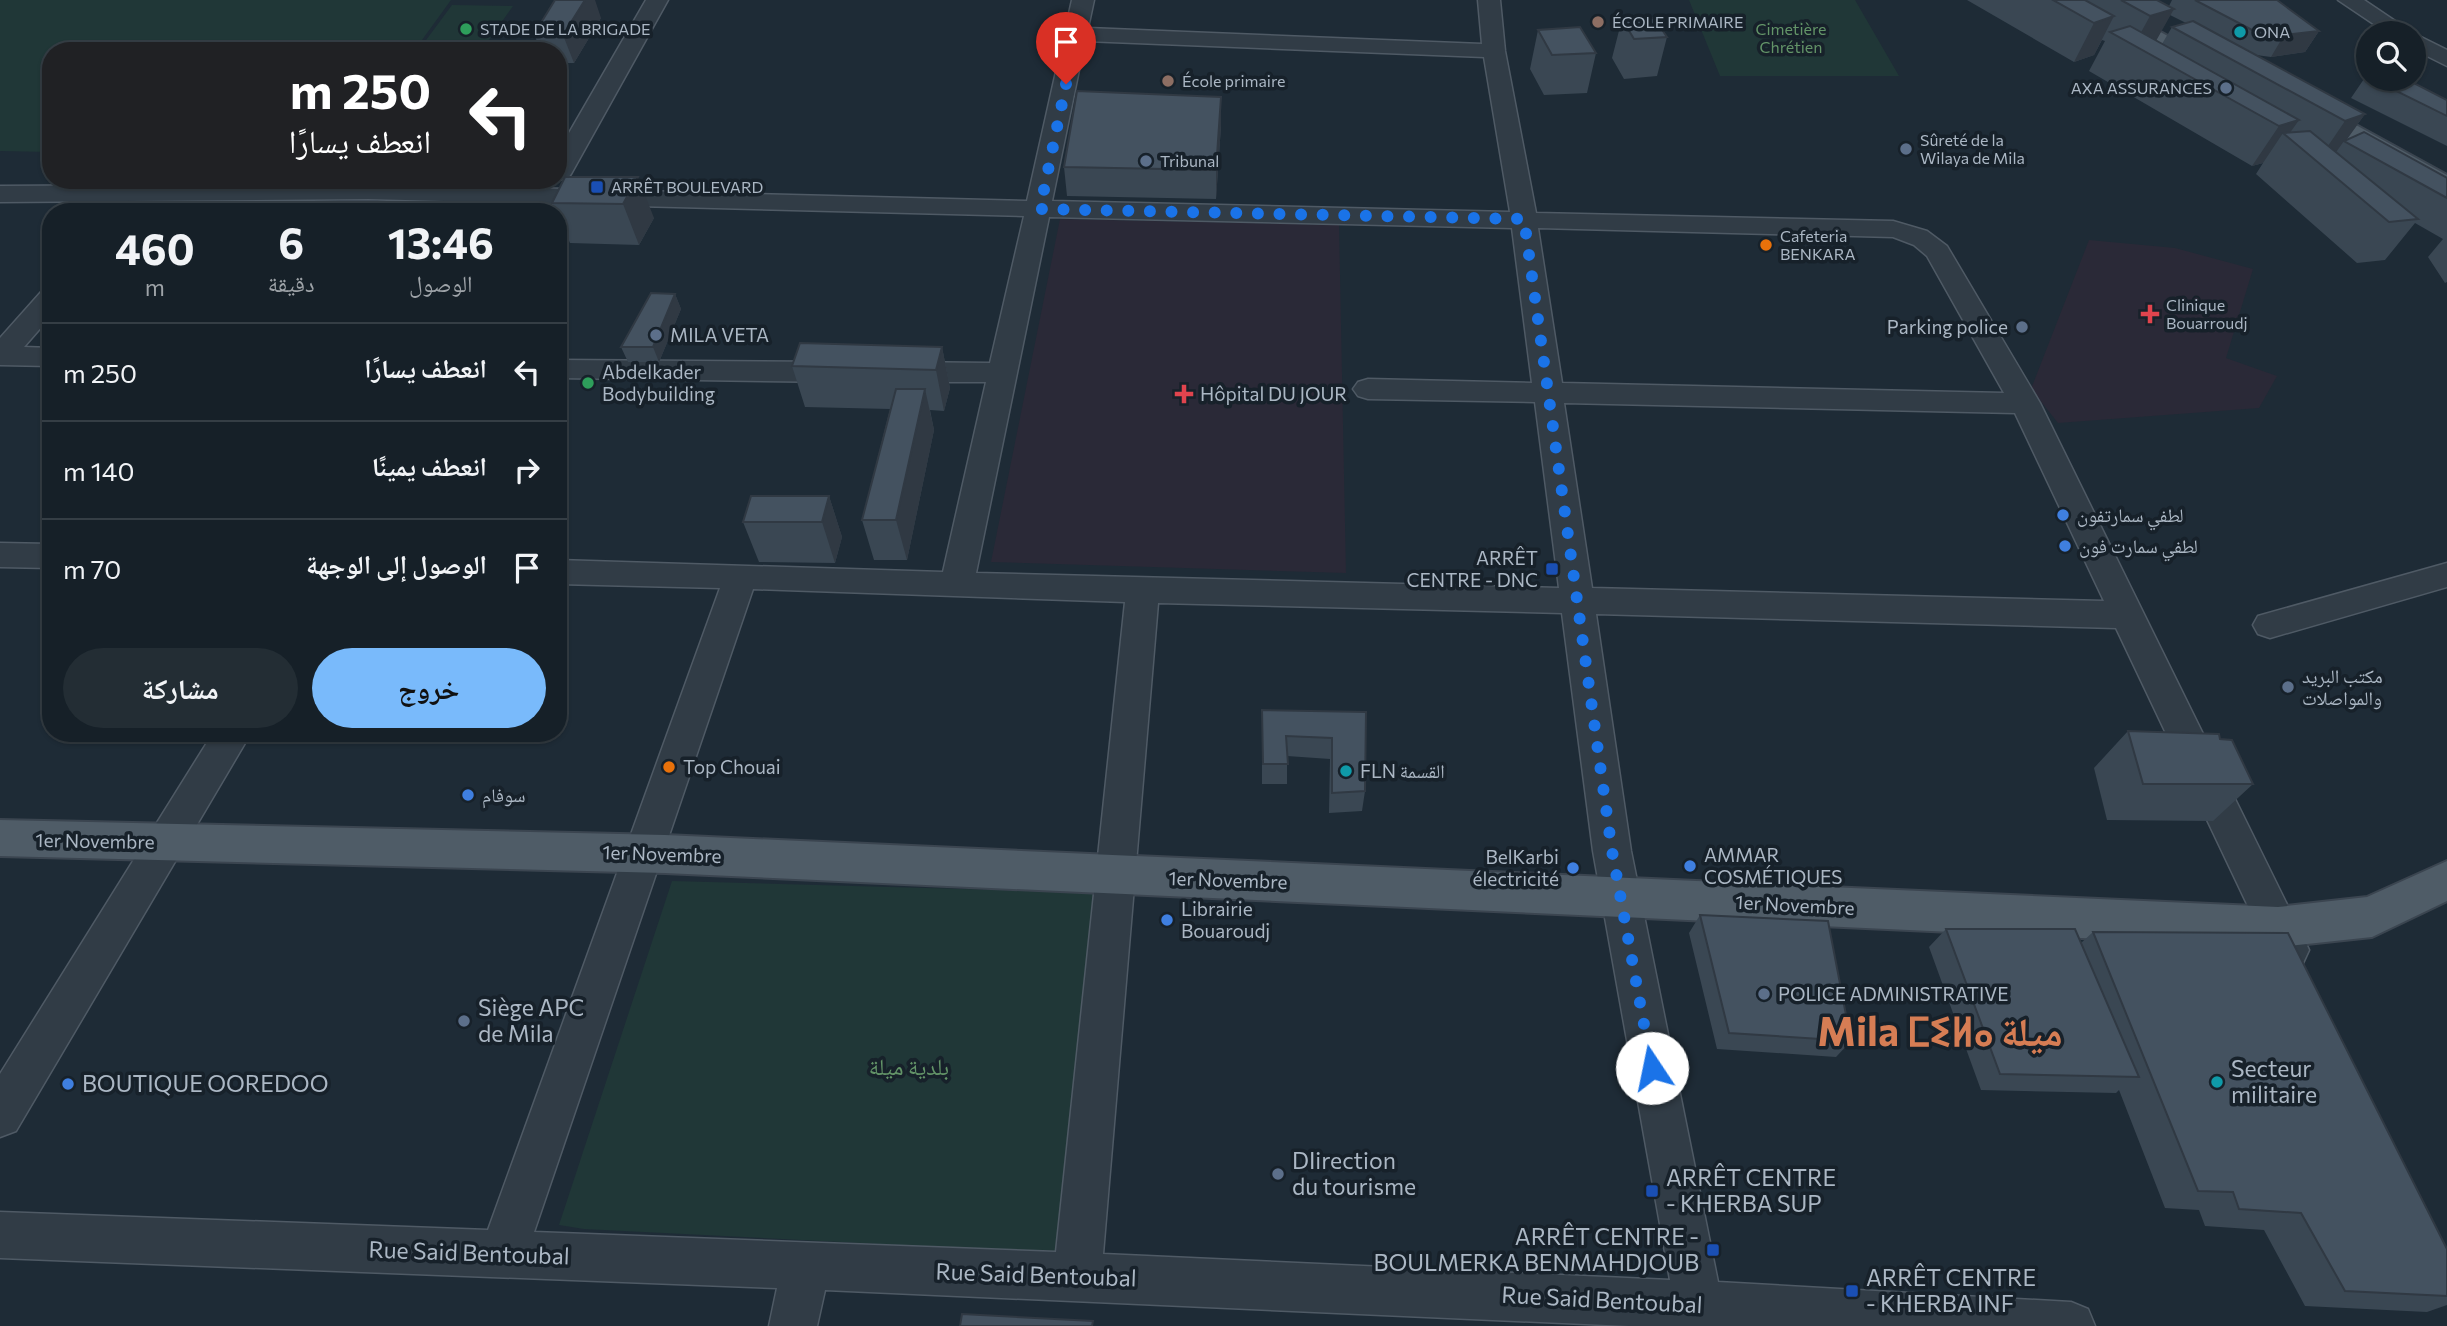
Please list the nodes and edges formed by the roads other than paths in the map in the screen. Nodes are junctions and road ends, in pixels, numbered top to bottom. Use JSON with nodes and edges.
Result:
{"nodes":[{"id":1,"x":657,"y":0,"type":"edge"},
{"id":2,"x":1083,"y":0,"type":"edge"},
{"id":3,"x":1489,"y":0,"type":"edge"},
{"id":4,"x":2086,"y":0,"type":"edge"},
{"id":5,"x":2114,"y":0,"type":"edge"},
{"id":6,"x":2349,"y":0,"type":"edge"},
{"id":7,"x":2383,"y":21,"type":"edge"},
{"id":8,"x":1077,"y":34,"type":"junction"},
{"id":9,"x":2426,"y":47,"type":"edge"},
{"id":10,"x":1494,"y":51,"type":"junction"},
{"id":11,"x":2447,"y":59,"type":"edge"},
{"id":12,"x":567,"y":158,"type":"edge"},
{"id":13,"x":2447,"y":186,"type":"edge"},
{"id":14,"x":146,"y":190,"type":"junction"},
{"id":15,"x":549,"y":190,"type":"edge"},
{"id":16,"x":0,"y":194,"type":"edge"},
{"id":17,"x":134,"y":203,"type":"edge"},
{"id":18,"x":2447,"y":203,"type":"edge"},
{"id":19,"x":1040,"y":209,"type":"junction"},
{"id":20,"x":1524,"y":219,"type":"junction"},
{"id":21,"x":42,"y":308,"type":"edge"},
{"id":22,"x":0,"y":355,"type":"edge"},
{"id":23,"x":42,"y":357,"type":"edge"},
{"id":24,"x":567,"y":369,"type":"edge"},
{"id":25,"x":1001,"y":373,"type":"junction"},
{"id":26,"x":1368,"y":389,"type":"dead end"},
{"id":27,"x":1548,"y":393,"type":"junction"},
{"id":28,"x":2025,"y":403,"type":"junction"},
{"id":29,"x":0,"y":555,"type":"edge"},
{"id":30,"x":42,"y":556,"type":"edge"},
{"id":31,"x":567,"y":572,"type":"edge"},
{"id":32,"x":2447,"y":575,"type":"edge"},
{"id":33,"x":741,"y":576,"type":"junction"},
{"id":34,"x":957,"y":585,"type":"junction"},
{"id":35,"x":1143,"y":588,"type":"junction"},
{"id":36,"x":1577,"y":600,"type":"junction"},
{"id":37,"x":2128,"y":615,"type":"junction"},
{"id":38,"x":2270,"y":625,"type":"dead end"},
{"id":39,"x":227,"y":742,"type":"edge"},
{"id":40,"x":0,"y":838,"type":"edge"},
{"id":41,"x":165,"y":843,"type":"junction"},
{"id":42,"x":643,"y":853,"type":"junction"},
{"id":43,"x":1116,"y":874,"type":"junction"},
{"id":44,"x":2447,"y":880,"type":"edge"},
{"id":45,"x":1620,"y":897,"type":"junction"},
{"id":46,"x":2278,"y":927,"type":"junction"},
{"id":47,"x":2301,"y":976,"type":"edge"},
{"id":48,"x":0,"y":1115,"type":"edge"},
{"id":49,"x":0,"y":1235,"type":"edge"},
{"id":50,"x":503,"y":1254,"type":"junction"},
{"id":51,"x":806,"y":1267,"type":"junction"},
{"id":52,"x":1077,"y":1276,"type":"junction"},
{"id":53,"x":1700,"y":1315,"type":"edge"},
{"id":54,"x":793,"y":1326,"type":"edge"},
{"id":55,"x":2071,"y":1326,"type":"edge"}],
"edges":[{"from":1,"to":12,"type":"street"},
{"from":2,"to":8,"type":"street"},
{"from":3,"to":10,"type":"street"},
{"from":4,"to":5,"type":"main road"},
{"from":6,"to":7,"type":"street"},
{"from":8,"to":10,"type":"street"},
{"from":8,"to":19,"type":"street"},
{"from":9,"to":11,"type":"street"},
{"from":10,"to":20,"type":"street"},
{"from":13,"to":18,"type":"main road"},
{"from":14,"to":15,"type":"street"},
{"from":14,"to":16,"type":"street"},
{"from":14,"to":17,"type":"street"},
{"from":15,"to":19,"type":"street"},
{"from":19,"to":20,"type":"street"},
{"from":19,"to":25,"type":"street"},
{"from":20,"to":27,"type":"street"},
{"from":20,"to":28,"type":"street"},
{"from":21,"to":22,"type":"street"},
{"from":22,"to":23,"type":"street"},
{"from":24,"to":25,"type":"street"},
{"from":25,"to":34,"type":"street"},
{"from":26,"to":27,"type":"street"},
{"from":27,"to":28,"type":"street"},
{"from":27,"to":36,"type":"street"},
{"from":28,"to":37,"type":"street"},
{"from":29,"to":30,"type":"street"},
{"from":31,"to":33,"type":"street"},
{"from":32,"to":38,"type":"street"},
{"from":33,"to":34,"type":"street"},
{"from":33,"to":42,"type":"street"},
{"from":34,"to":35,"type":"street"},
{"from":35,"to":36,"type":"street"},
{"from":35,"to":43,"type":"street"},
{"from":36,"to":37,"type":"street"},
{"from":36,"to":45,"type":"street"},
{"from":37,"to":46,"type":"street"},
{"from":39,"to":41,"type":"street"},
{"from":40,"to":41,"type":"main road","name":"1er Novembre"},
{"from":41,"to":42,"type":"main road","name":"1er Novembre"},
{"from":41,"to":48,"type":"street"},
{"from":42,"to":43,"type":"main road","name":"1er Novembre"},
{"from":42,"to":50,"type":"street"},
{"from":43,"to":45,"type":"main road","name":"1er Novembre"},
{"from":43,"to":52,"type":"street"},
{"from":44,"to":46,"type":"main road","name":"1er Novembre"},
{"from":45,"to":46,"type":"main road","name":"1er Novembre"},
{"from":45,"to":53,"type":"street"},
{"from":46,"to":47,"type":"street"},
{"from":49,"to":50,"type":"street","name":"Rue Said Bentoubal"},
{"from":50,"to":51,"type":"street","name":"Rue Said Bentoubal"},
{"from":51,"to":52,"type":"street","name":"Rue Said Bentoubal"},
{"from":51,"to":54,"type":"street"},
{"from":52,"to":53,"type":"street","name":"Rue Said Bentoubal"},
{"from":53,"to":55,"type":"street","name":"Rue Said Bentoubal"}]}
